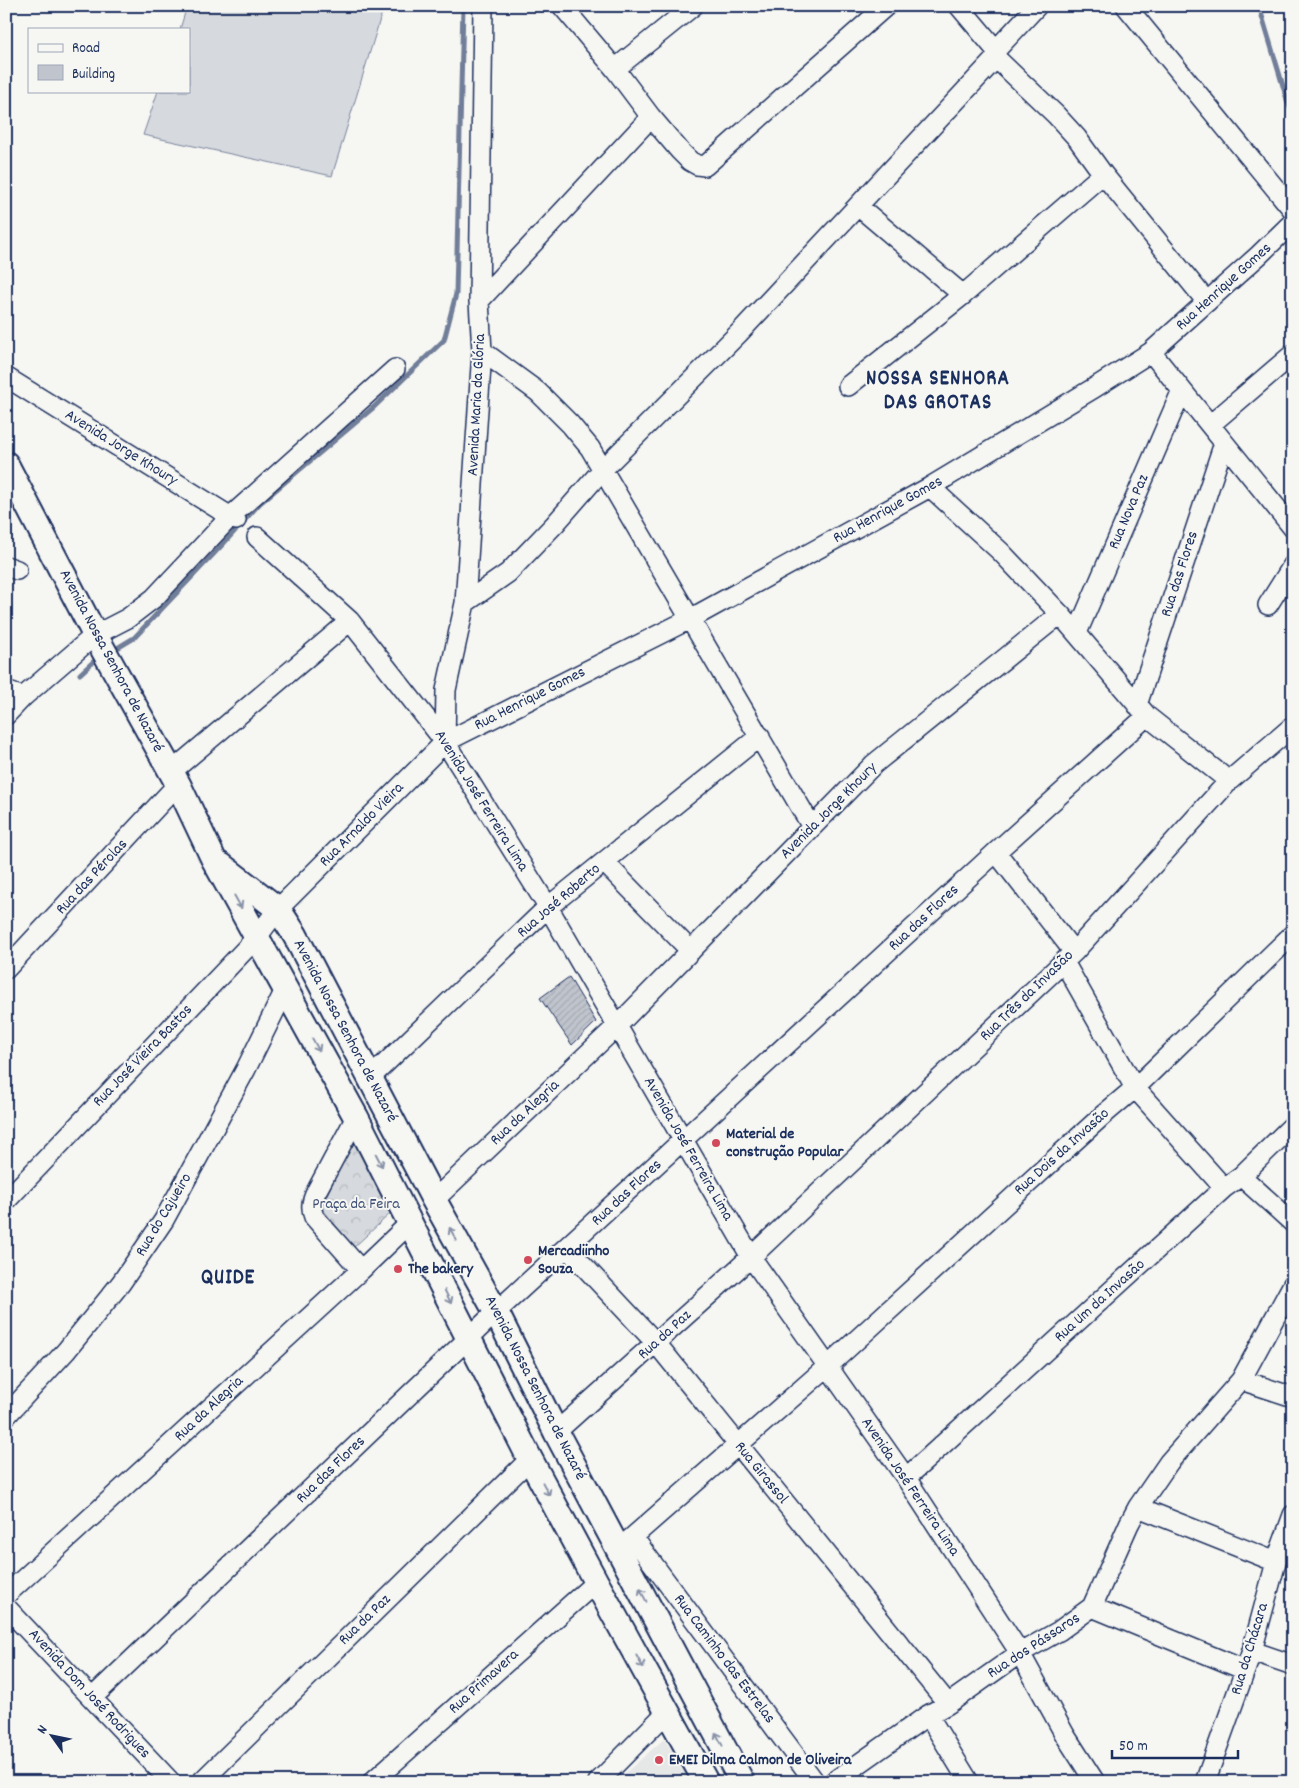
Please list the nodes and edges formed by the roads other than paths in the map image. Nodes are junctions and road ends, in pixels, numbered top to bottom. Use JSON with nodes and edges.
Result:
{"nodes":[{"id":1,"x":483,"y":6,"type":"edge"},
{"id":2,"x":562,"y":6,"type":"edge"},
{"id":3,"x":693,"y":6,"type":"edge"},
{"id":4,"x":886,"y":6,"type":"edge"},
{"id":5,"x":959,"y":6,"type":"edge"},
{"id":6,"x":1037,"y":6,"type":"edge"},
{"id":7,"x":1126,"y":6,"type":"edge"},
{"id":8,"x":996,"y":54,"type":"junction"},
{"id":9,"x":615,"y":69,"type":"junction"},
{"id":10,"x":650,"y":116,"type":"junction"},
{"id":11,"x":1103,"y":174,"type":"junction"},
{"id":12,"x":858,"y":206,"type":"junction"},
{"id":13,"x":1293,"y":210,"type":"edge"},
{"id":14,"x":1293,"y":222,"type":"edge"},
{"id":15,"x":963,"y":294,"type":"junction"},
{"id":16,"x":479,"y":302,"type":"junction"},
{"id":17,"x":1207,"y":302,"type":"junction"},
{"id":18,"x":482,"y":351,"type":"junction"},
{"id":19,"x":1151,"y":352,"type":"junction"},
{"id":20,"x":1293,"y":354,"type":"edge"},
{"id":21,"x":395,"y":369,"type":"dead end"},
{"id":22,"x":6,"y":377,"type":"edge"},
{"id":23,"x":848,"y":386,"type":"dead end"},
{"id":24,"x":1182,"y":390,"type":"junction"},
{"id":25,"x":1210,"y":425,"type":"junction"},
{"id":26,"x":1224,"y":443,"type":"junction"},
{"id":27,"x":6,"y":464,"type":"edge"},
{"id":28,"x":603,"y":469,"type":"junction"},
{"id":29,"x":930,"y":487,"type":"junction"},
{"id":30,"x":233,"y":518,"type":"junction"},
{"id":31,"x":1293,"y":528,"type":"edge"},
{"id":32,"x":257,"y":536,"type":"dead end"},
{"id":33,"x":1293,"y":565,"type":"edge"},
{"id":34,"x":465,"y":603,"type":"junction"},
{"id":35,"x":1268,"y":605,"type":"dead end"},
{"id":36,"x":1060,"y":614,"type":"junction"},
{"id":37,"x":690,"y":619,"type":"junction"},
{"id":38,"x":350,"y":621,"type":"junction"},
{"id":39,"x":1077,"y":633,"type":"junction"},
{"id":40,"x":94,"y":635,"type":"junction"},
{"id":41,"x":15,"y":694,"type":"edge"},
{"id":42,"x":1142,"y":710,"type":"junction"},
{"id":43,"x":6,"y":715,"type":"edge"},
{"id":44,"x":1293,"y":726,"type":"edge"},
{"id":45,"x":760,"y":736,"type":"junction"},
{"id":46,"x":446,"y":742,"type":"junction"},
{"id":47,"x":175,"y":778,"type":"junction"},
{"id":48,"x":1229,"y":781,"type":"junction"},
{"id":49,"x":812,"y":827,"type":"junction"},
{"id":50,"x":996,"y":852,"type":"junction"},
{"id":51,"x":214,"y":860,"type":"junction"},
{"id":52,"x":604,"y":862,"type":"junction"},
{"id":53,"x":548,"y":907,"type":"junction"},
{"id":54,"x":278,"y":909,"type":"junction"},
{"id":55,"x":1292,"y":936,"type":"edge"},
{"id":56,"x":257,"y":937,"type":"junction"},
{"id":57,"x":691,"y":951,"type":"junction"},
{"id":58,"x":1069,"y":957,"type":"junction"},
{"id":59,"x":6,"y":969,"type":"edge"},
{"id":60,"x":285,"y":990,"type":"junction"},
{"id":61,"x":616,"y":1027,"type":"junction"},
{"id":62,"x":370,"y":1078,"type":"junction"},
{"id":63,"x":1135,"y":1088,"type":"junction"},
{"id":64,"x":356,"y":1117,"type":"junction"},
{"id":65,"x":1293,"y":1125,"type":"edge"},
{"id":66,"x":683,"y":1140,"type":"junction"},
{"id":67,"x":1241,"y":1176,"type":"junction"},
{"id":68,"x":1224,"y":1188,"type":"junction"},
{"id":69,"x":434,"y":1200,"type":"junction"},
{"id":70,"x":6,"y":1201,"type":"edge"},
{"id":71,"x":411,"y":1222,"type":"junction"},
{"id":72,"x":1293,"y":1222,"type":"edge"},
{"id":73,"x":567,"y":1248,"type":"junction"},
{"id":74,"x":751,"y":1257,"type":"junction"},
{"id":75,"x":361,"y":1270,"type":"junction"},
{"id":76,"x":1293,"y":1284,"type":"edge"},
{"id":77,"x":496,"y":1312,"type":"junction"},
{"id":78,"x":469,"y":1338,"type":"junction"},
{"id":79,"x":656,"y":1344,"type":"junction"},
{"id":80,"x":828,"y":1366,"type":"junction"},
{"id":81,"x":1241,"y":1380,"type":"junction"},
{"id":82,"x":1293,"y":1397,"type":"edge"},
{"id":83,"x":6,"y":1416,"type":"edge"},
{"id":84,"x":556,"y":1432,"type":"junction"},
{"id":85,"x":738,"y":1445,"type":"junction"},
{"id":86,"x":530,"y":1459,"type":"junction"},
{"id":87,"x":906,"y":1478,"type":"junction"},
{"id":88,"x":1138,"y":1507,"type":"junction"},
{"id":89,"x":1293,"y":1515,"type":"edge"},
{"id":90,"x":626,"y":1543,"type":"junction"},
{"id":91,"x":1276,"y":1562,"type":"junction"},
{"id":92,"x":596,"y":1582,"type":"junction"},
{"id":93,"x":6,"y":1596,"type":"edge"},
{"id":94,"x":6,"y":1607,"type":"edge"},
{"id":95,"x":1092,"y":1607,"type":"junction"},
{"id":96,"x":1252,"y":1651,"type":"junction"},
{"id":97,"x":1020,"y":1653,"type":"junction"},
{"id":98,"x":1293,"y":1665,"type":"edge"},
{"id":99,"x":1246,"y":1670,"type":"junction"},
{"id":100,"x":92,"y":1698,"type":"junction"},
{"id":101,"x":948,"y":1704,"type":"junction"},
{"id":102,"x":668,"y":1712,"type":"junction"},
{"id":103,"x":928,"y":1715,"type":"junction"},
{"id":104,"x":172,"y":1782,"type":"edge"},
{"id":105,"x":201,"y":1782,"type":"edge"},
{"id":106,"x":372,"y":1782,"type":"edge"},
{"id":107,"x":598,"y":1782,"type":"edge"},
{"id":108,"x":706,"y":1782,"type":"edge"},
{"id":109,"x":742,"y":1782,"type":"edge"},
{"id":110,"x":815,"y":1782,"type":"edge"},
{"id":111,"x":833,"y":1782,"type":"edge"},
{"id":112,"x":969,"y":1782,"type":"edge"},
{"id":113,"x":1095,"y":1782,"type":"edge"},
{"id":114,"x":1205,"y":1782,"type":"edge"}],
"edges":[{"from":1,"to":16,"type":"street","name":"Avenida Maria da Glória"},
{"from":2,"to":9,"type":"street"},
{"from":3,"to":9,"type":"street"},
{"from":4,"to":10,"type":"street"},
{"from":5,"to":8,"type":"street"},
{"from":6,"to":8,"type":"street"},
{"from":7,"to":13,"type":"street"},
{"from":8,"to":11,"type":"street"},
{"from":8,"to":12,"type":"street"},
{"from":9,"to":10,"type":"street"},
{"from":10,"to":16,"type":"street"},
{"from":11,"to":15,"type":"street"},
{"from":11,"to":17,"type":"street"},
{"from":12,"to":15,"type":"street"},
{"from":12,"to":28,"type":"street"},
{"from":14,"to":17,"type":"street","name":"Rua Henrique Gomes"},
{"from":15,"to":23,"type":"street"},
{"from":16,"to":18,"type":"street","name":"Avenida Maria da Glória"},
{"from":17,"to":19,"type":"street","name":"Rua Henrique Gomes"},
{"from":18,"to":28,"type":"street"},
{"from":18,"to":34,"type":"street","name":"Avenida Maria da Glória"},
{"from":19,"to":24,"type":"street"},
{"from":19,"to":29,"type":"street","name":"Rua Henrique Gomes"},
{"from":20,"to":25,"type":"street"},
{"from":21,"to":30,"type":"street"},
{"from":22,"to":30,"type":"street","name":"Avenida Jorge Khoury"},
{"from":24,"to":25,"type":"street"},
{"from":24,"to":39,"type":"street","name":"Rua Nova Paz"},
{"from":25,"to":26,"type":"street"},
{"from":26,"to":31,"type":"street"},
{"from":26,"to":42,"type":"street","name":"Rua das Flores"},
{"from":27,"to":40,"type":"street","name":"Avenida Nossa Senhora de Nazaré"},
{"from":28,"to":34,"type":"street"},
{"from":28,"to":37,"type":"street"},
{"from":29,"to":36,"type":"street"},
{"from":29,"to":37,"type":"street","name":"Rua Henrique Gomes"},
{"from":30,"to":40,"type":"street"},
{"from":32,"to":38,"type":"street","name":"Avenida José Ferreira Lima"},
{"from":33,"to":35,"type":"street"},
{"from":34,"to":46,"type":"street","name":"Avenida Maria da Glória"},
{"from":36,"to":39,"type":"street"},
{"from":36,"to":49,"type":"street","name":"Avenida Jorge Khoury"},
{"from":37,"to":45,"type":"street"},
{"from":37,"to":46,"type":"street","name":"Rua Henrique Gomes"},
{"from":38,"to":46,"type":"street","name":"Avenida José Ferreira Lima"},
{"from":38,"to":47,"type":"street","name":"Rua das Pérolas"},
{"from":39,"to":42,"type":"street"},
{"from":40,"to":41,"type":"street"},
{"from":40,"to":47,"type":"street","name":"Avenida Nossa Senhora de Nazaré"},
{"from":41,"to":43,"type":"street"},
{"from":42,"to":48,"type":"street"},
{"from":42,"to":50,"type":"street","name":"Rua das Flores"},
{"from":44,"to":48,"type":"street","name":"Rua Três da InvaSão"},
{"from":45,"to":49,"type":"street"},
{"from":45,"to":52,"type":"street","name":"Rua José Roberto"},
{"from":46,"to":53,"type":"street","name":"Avenida José Ferreira Lima"},
{"from":46,"to":54,"type":"street","name":"Rua Arnaldo Vieira"},
{"from":47,"to":51,"type":"street","name":"Avenida Nossa Senhora de Nazaré"},
{"from":47,"to":59,"type":"street","name":"Rua das Pérolas"},
{"from":48,"to":58,"type":"street","name":"Rua Três da InvaSão"},
{"from":49,"to":57,"type":"street","name":"Avenida Jorge Khoury"},
{"from":50,"to":58,"type":"street"},
{"from":50,"to":66,"type":"street","name":"Rua das Flores"},
{"from":51,"to":54,"type":"street","name":"Avenida Nossa Senhora de Nazaré"},
{"from":51,"to":56,"type":"street","name":"Avenida Nossa Senhora de Nazaré","one_way":true},
{"from":52,"to":53,"type":"street","name":"Rua José Roberto"},
{"from":52,"to":57,"type":"street"},
{"from":53,"to":61,"type":"street","name":"Avenida José Ferreira Lima"},
{"from":53,"to":62,"type":"street","name":"Rua José Roberto"},
{"from":54,"to":56,"type":"street","name":"Rua José Vieira Bastos"},
{"from":54,"to":62,"type":"street","name":"Avenida Nossa Senhora de Nazaré"},
{"from":55,"to":63,"type":"street","name":"Rua Dois da Invasão"},
{"from":56,"to":60,"type":"street","name":"Avenida Nossa Senhora de Nazaré"},
{"from":56,"to":70,"type":"street","name":"Rua José Vieira Bastos"},
{"from":57,"to":61,"type":"street","name":"Avenida Jorge Khoury"},
{"from":58,"to":63,"type":"street"},
{"from":58,"to":74,"type":"street","name":"Rua Três da InvaSão"},
{"from":60,"to":64,"type":"street","name":"Avenida Nossa Senhora de Nazaré","one_way":true},
{"from":60,"to":83,"type":"street","name":"Rua do Cajueiro"},
{"from":61,"to":66,"type":"street","name":"Avenida José Ferreira Lima"},
{"from":61,"to":69,"type":"street","name":"Rua da Alegria"},
{"from":62,"to":69,"type":"street","name":"Avenida Nossa Senhora de Nazaré"},
{"from":63,"to":68,"type":"street"},
{"from":63,"to":80,"type":"street","name":"Rua Dois da Invasão"},
{"from":64,"to":71,"type":"street","name":"Avenida Nossa Senhora de Nazaré","one_way":true},
{"from":64,"to":75,"type":"street"},
{"from":65,"to":67,"type":"street","name":"Rua Um da Invasão"},
{"from":66,"to":73,"type":"street","name":"Rua das Flores"},
{"from":66,"to":74,"type":"street","name":"Avenida José Ferreira Lima"},
{"from":67,"to":68,"type":"street","name":"Rua Um da Invasão"},
{"from":67,"to":72,"type":"street"},
{"from":68,"to":87,"type":"street","name":"Rua Um da Invasão"},
{"from":77,"to":69,"type":"street","name":"Avenida Nossa Senhora de Nazaré","one_way":true},
{"from":71,"to":75,"type":"street","name":"Rua da Alegria"},
{"from":71,"to":78,"type":"street","name":"Avenida Nossa Senhora de Nazaré","one_way":true},
{"from":73,"to":77,"type":"street","name":"Rua das Flores"},
{"from":73,"to":79,"type":"street","name":"Rua Girassol"},
{"from":74,"to":79,"type":"street","name":"Rua da Paz"},
{"from":74,"to":80,"type":"street","name":"Avenida José Ferreira Lima"},
{"from":75,"to":93,"type":"street","name":"Rua da Alegria"},
{"from":76,"to":81,"type":"street","name":"Rua dos Pássaros"},
{"from":77,"to":78,"type":"street","name":"Rua das Flores"},
{"from":77,"to":84,"type":"street","name":"Avenida Nossa Senhora de Nazaré"},
{"from":78,"to":86,"type":"street","name":"Avenida Nossa Senhora de Nazaré"},
{"from":78,"to":100,"type":"street","name":"Rua das Flores"},
{"from":79,"to":84,"type":"street","name":"Rua da Paz"},
{"from":79,"to":85,"type":"street","name":"Rua Girassol"},
{"from":80,"to":85,"type":"street"},
{"from":80,"to":87,"type":"street","name":"Avenida José Ferreira Lima"},
{"from":81,"to":82,"type":"street"},
{"from":81,"to":88,"type":"street","name":"Rua dos Pássaros"},
{"from":84,"to":90,"type":"street","name":"Avenida Nossa Senhora de Nazaré"},
{"from":85,"to":90,"type":"street"},
{"from":85,"to":101,"type":"street","name":"Rua Girassol"},
{"from":86,"to":92,"type":"street","name":"Avenida Nossa Senhora de Nazaré","one_way":true},
{"from":86,"to":105,"type":"street","name":"Rua da Paz"},
{"from":87,"to":97,"type":"street","name":"Avenida José Ferreira Lima"},
{"from":88,"to":91,"type":"street"},
{"from":88,"to":95,"type":"street","name":"Rua dos Pássaros"},
{"from":89,"to":91,"type":"street","name":"Rua da Chácara"},
{"from":109,"to":90,"type":"street","name":"Avenida Nossa Senhora de Nazaré","one_way":true},
{"from":90,"to":110,"type":"street","name":"Rua Caminho das Estrelas"},
{"from":91,"to":96,"type":"street","name":"Rua da Chácara"},
{"from":92,"to":102,"type":"street","name":"Avenida Nossa Senhora de Nazaré","one_way":true},
{"from":92,"to":106,"type":"street","name":"Rua Primavera"},
{"from":94,"to":100,"type":"street","name":"Avenida Dom José Rodrigues"},
{"from":95,"to":97,"type":"street","name":"Rua dos Pássaros"},
{"from":95,"to":99,"type":"street"},
{"from":96,"to":98,"type":"street"},
{"from":96,"to":99,"type":"street","name":"Rua da Chácara"},
{"from":97,"to":101,"type":"street","name":"Rua dos Pássaros"},
{"from":97,"to":113,"type":"street","name":"Avenida José Ferreira Lima"},
{"from":99,"to":114,"type":"street","name":"Rua da Chácara"},
{"from":100,"to":104,"type":"street","name":"Avenida Dom José Rodrigues"},
{"from":101,"to":103,"type":"street","name":"Rua dos Pássaros"},
{"from":102,"to":107,"type":"street"},
{"from":102,"to":108,"type":"street","name":"Avenida Nossa Senhora de Nazaré"},
{"from":103,"to":111,"type":"street","name":"Rua dos Pássaros"},
{"from":103,"to":112,"type":"street"}]}
